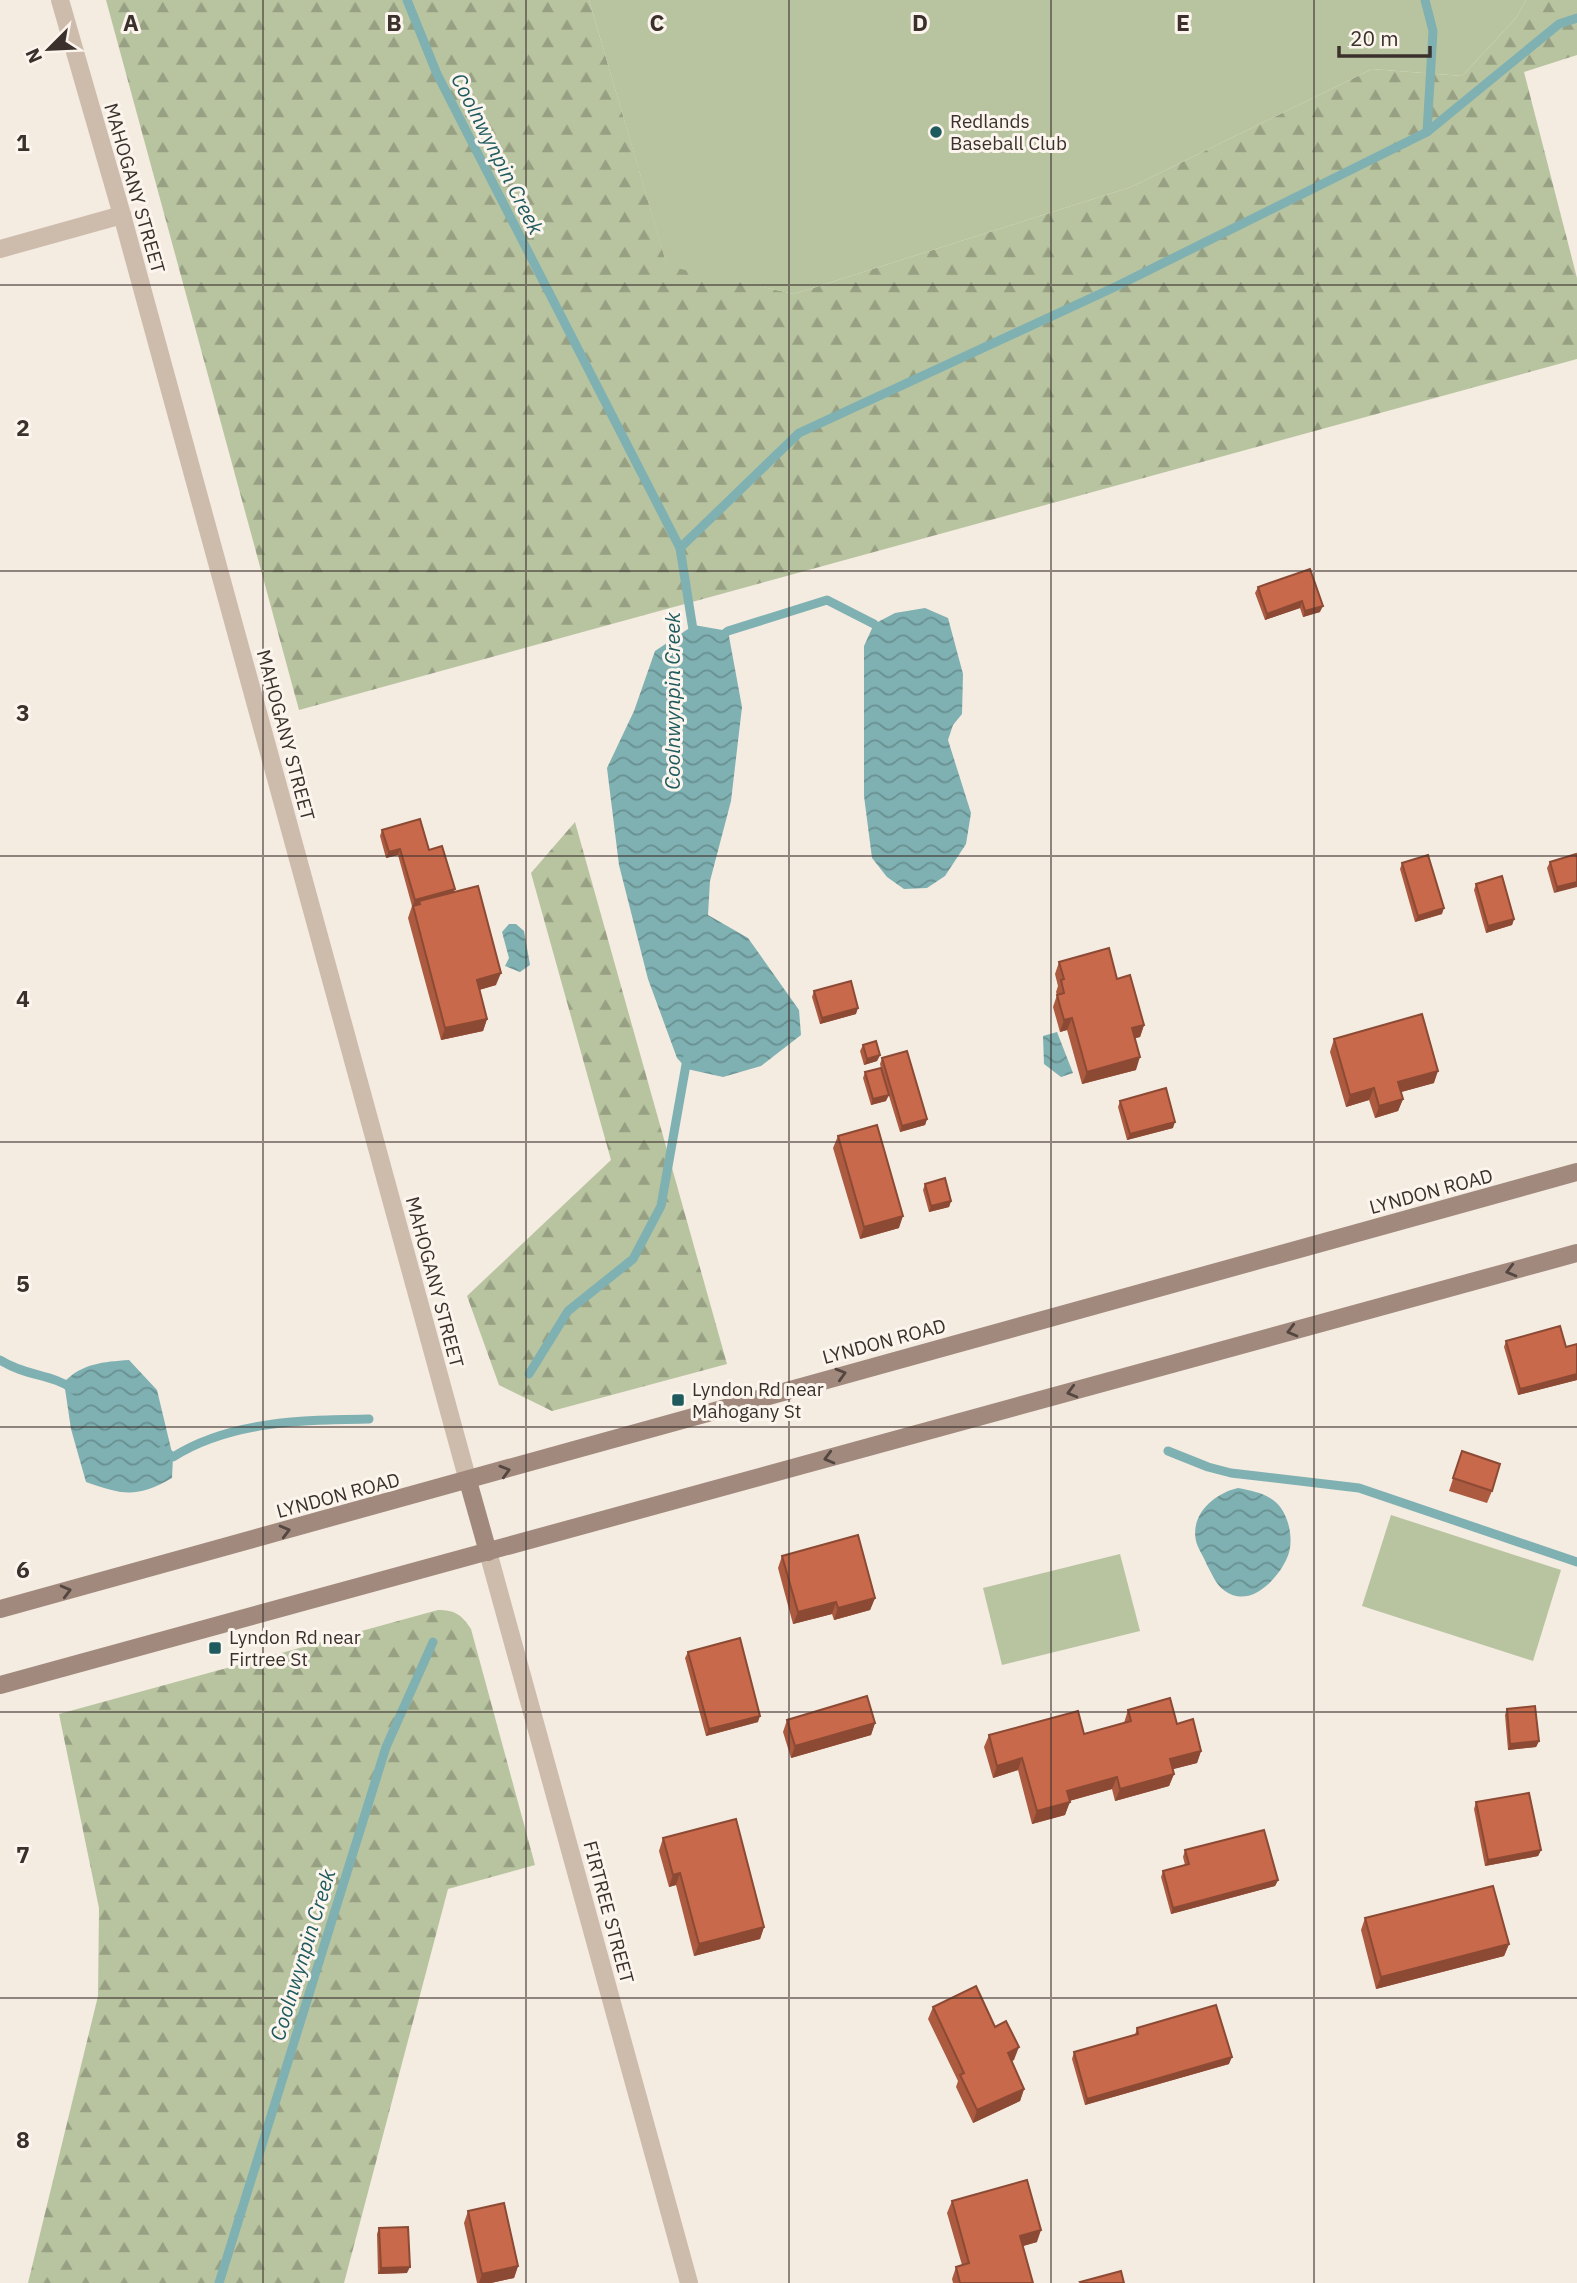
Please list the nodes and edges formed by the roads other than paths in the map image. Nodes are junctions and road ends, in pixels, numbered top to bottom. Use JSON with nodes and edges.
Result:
{"nodes":[{"id":1,"x":60,"y":0,"type":"edge"},
{"id":2,"x":122,"y":215,"type":"junction"},
{"id":3,"x":0,"y":249,"type":"edge"},
{"id":4,"x":1577,"y":1172,"type":"edge"},
{"id":5,"x":1577,"y":1253,"type":"edge"},
{"id":6,"x":468,"y":1481,"type":"junction"},
{"id":7,"x":488,"y":1552,"type":"junction"},
{"id":8,"x":0,"y":1609,"type":"edge"},
{"id":9,"x":0,"y":1685,"type":"edge"},
{"id":10,"x":689,"y":2283,"type":"edge"}],
"edges":[{"from":1,"to":2,"type":"street","name":"MAHOGANY STREET"},
{"from":2,"to":3,"type":"street"},
{"from":2,"to":6,"type":"street","name":"MAHOGANY STREET"},
{"from":6,"to":4,"type":"main road","name":"LYNDON ROAD","one_way":true},
{"from":5,"to":7,"type":"main road","one_way":true},
{"from":6,"to":7,"type":"main road"},
{"from":8,"to":6,"type":"main road","name":"LYNDON ROAD","one_way":true},
{"from":7,"to":9,"type":"main road"},
{"from":7,"to":10,"type":"street","name":"FIRTREE STREET"}]}
